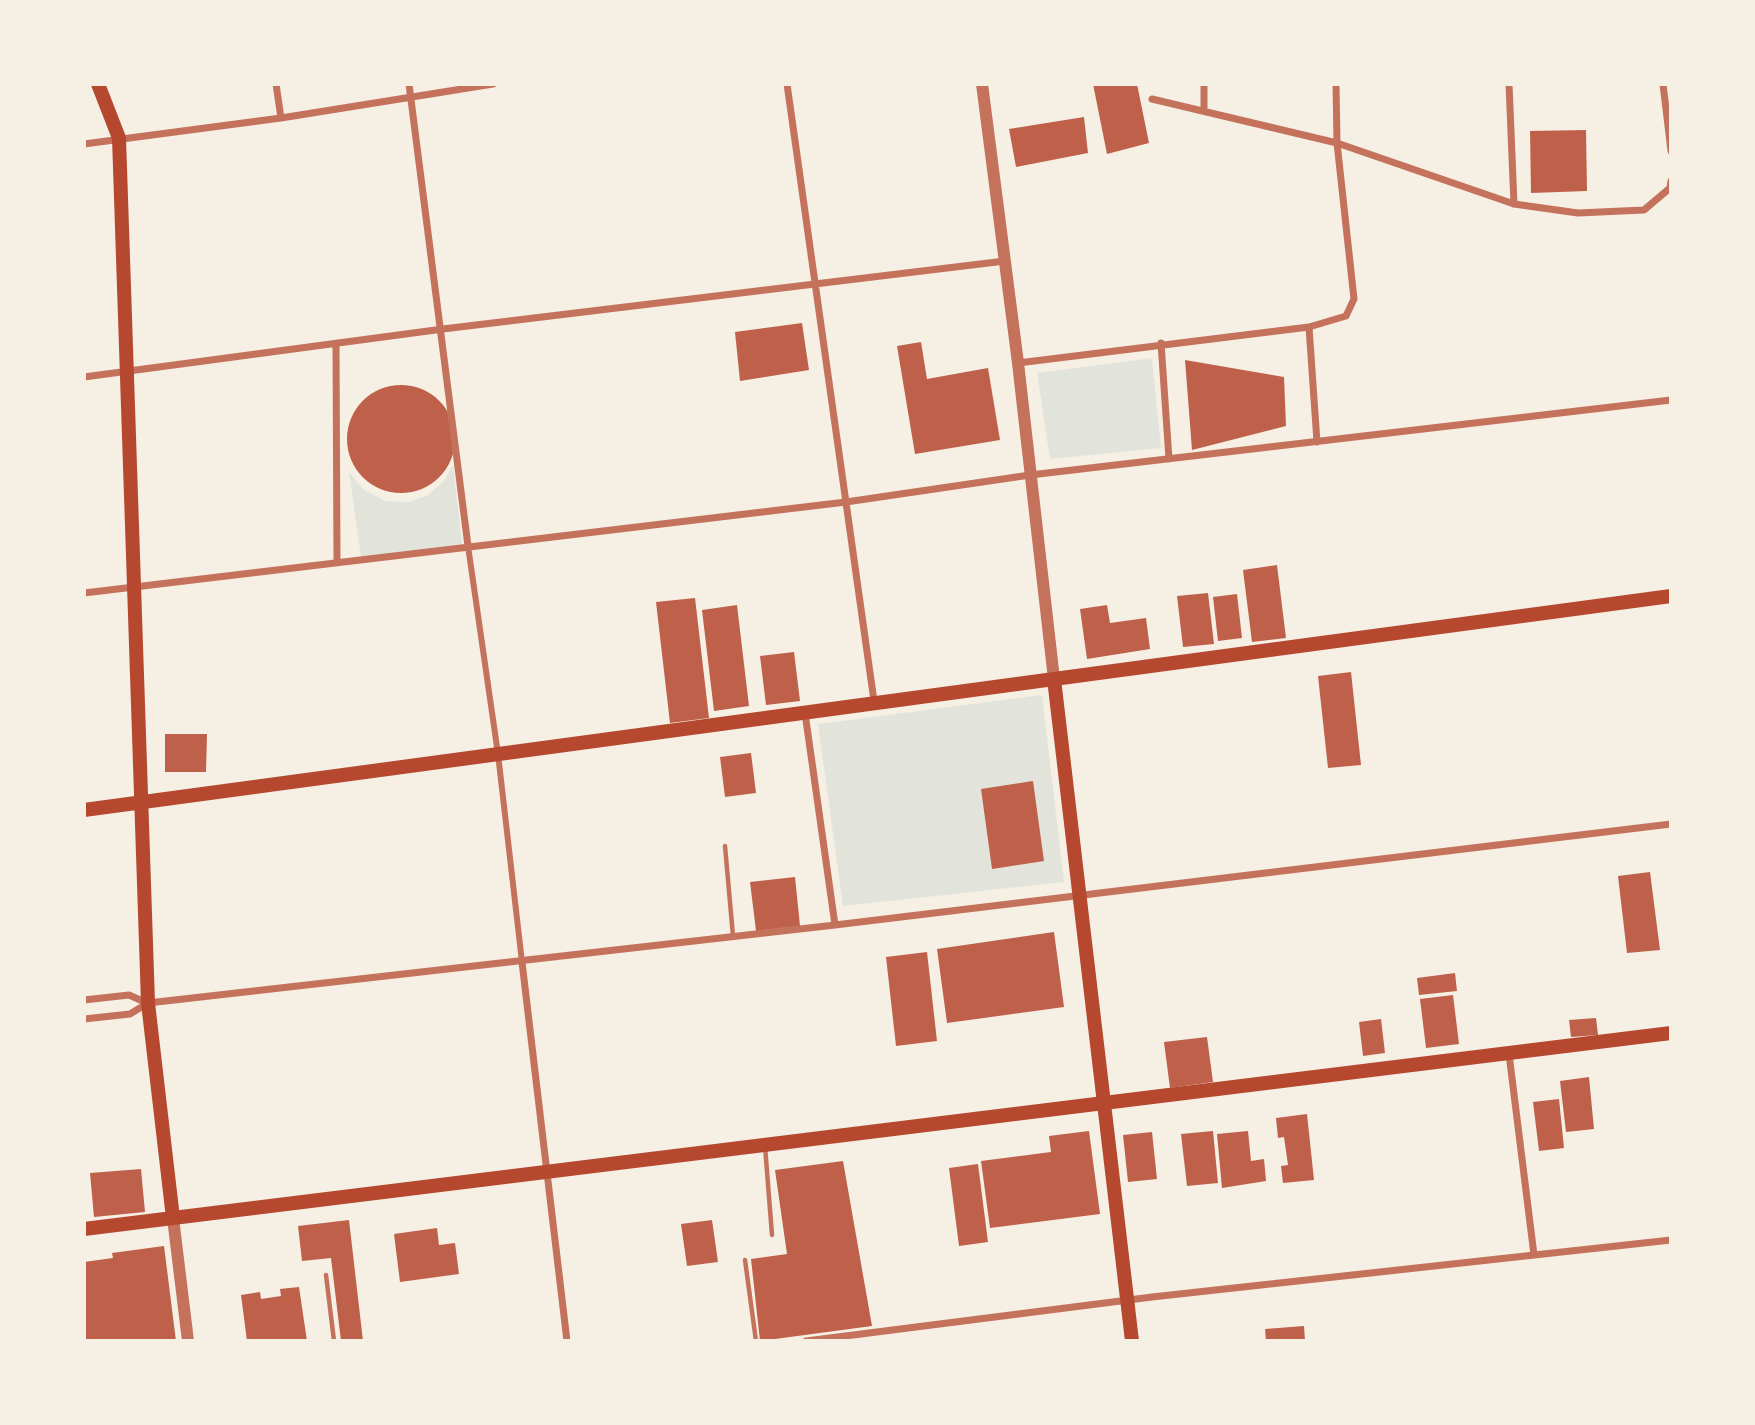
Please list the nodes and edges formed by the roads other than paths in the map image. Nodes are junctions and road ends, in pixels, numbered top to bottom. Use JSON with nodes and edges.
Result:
{"nodes":[{"id":1,"x":98,"y":84,"type":"edge"},
{"id":2,"x":276,"y":84,"type":"edge"},
{"id":3,"x":409,"y":84,"type":"edge"},
{"id":4,"x":493,"y":84,"type":"edge"},
{"id":5,"x":786,"y":84,"type":"edge"},
{"id":6,"x":982,"y":84,"type":"edge"},
{"id":7,"x":1204,"y":84,"type":"edge"},
{"id":8,"x":1336,"y":84,"type":"edge"},
{"id":9,"x":1509,"y":84,"type":"edge"},
{"id":10,"x":1663,"y":84,"type":"edge"},
{"id":11,"x":411,"y":97,"type":"junction"},
{"id":12,"x":1152,"y":99,"type":"dead end"},
{"id":13,"x":1204,"y":110,"type":"junction"},
{"id":14,"x":281,"y":118,"type":"junction"},
{"id":15,"x":119,"y":138,"type":"junction"},
{"id":16,"x":84,"y":144,"type":"edge"},
{"id":17,"x":1337,"y":144,"type":"junction"},
{"id":18,"x":1671,"y":151,"type":"edge"},
{"id":19,"x":1671,"y":181,"type":"edge"},
{"id":20,"x":1514,"y":204,"type":"junction"},
{"id":21,"x":1005,"y":261,"type":"junction"},
{"id":22,"x":815,"y":285,"type":"junction"},
{"id":23,"x":1309,"y":327,"type":"junction"},
{"id":24,"x":443,"y":329,"type":"junction"},
{"id":25,"x":1161,"y":343,"type":"junction"},
{"id":26,"x":336,"y":344,"type":"junction"},
{"id":27,"x":1018,"y":363,"type":"junction"},
{"id":28,"x":126,"y":372,"type":"junction"},
{"id":29,"x":84,"y":377,"type":"edge"},
{"id":30,"x":1671,"y":400,"type":"edge"},
{"id":31,"x":1317,"y":442,"type":"junction"},
{"id":32,"x":1169,"y":459,"type":"junction"},
{"id":33,"x":1030,"y":475,"type":"junction"},
{"id":34,"x":846,"y":502,"type":"junction"},
{"id":35,"x":468,"y":546,"type":"junction"},
{"id":36,"x":337,"y":562,"type":"junction"},
{"id":37,"x":133,"y":587,"type":"junction"},
{"id":38,"x":84,"y":593,"type":"edge"},
{"id":39,"x":1671,"y":596,"type":"edge"},
{"id":40,"x":1054,"y":679,"type":"junction"},
{"id":41,"x":874,"y":701,"type":"junction"},
{"id":42,"x":805,"y":712,"type":"junction"},
{"id":43,"x":498,"y":754,"type":"junction"},
{"id":44,"x":139,"y":802,"type":"junction"},
{"id":45,"x":84,"y":810,"type":"edge"},
{"id":46,"x":1671,"y":824,"type":"edge"},
{"id":47,"x":725,"y":846,"type":"dead end"},
{"id":48,"x":1080,"y":894,"type":"junction"},
{"id":49,"x":835,"y":925,"type":"junction"},
{"id":50,"x":733,"y":937,"type":"junction"},
{"id":51,"x":522,"y":962,"type":"junction"},
{"id":52,"x":84,"y":1000,"type":"edge"},
{"id":53,"x":148,"y":1003,"type":"junction"},
{"id":54,"x":84,"y":1019,"type":"edge"},
{"id":55,"x":1671,"y":1033,"type":"edge"},
{"id":56,"x":1508,"y":1053,"type":"junction"},
{"id":57,"x":1104,"y":1103,"type":"junction"},
{"id":58,"x":765,"y":1145,"type":"junction"},
{"id":59,"x":546,"y":1172,"type":"junction"},
{"id":60,"x":173,"y":1219,"type":"junction"},
{"id":61,"x":84,"y":1229,"type":"edge"},
{"id":62,"x":772,"y":1235,"type":"dead end"},
{"id":63,"x":1671,"y":1240,"type":"edge"},
{"id":64,"x":1534,"y":1255,"type":"junction"},
{"id":65,"x":745,"y":1260,"type":"dead end"},
{"id":66,"x":326,"y":1275,"type":"dead end"},
{"id":67,"x":1128,"y":1300,"type":"junction"},
{"id":68,"x":188,"y":1341,"type":"edge"},
{"id":69,"x":334,"y":1341,"type":"edge"},
{"id":70,"x":567,"y":1341,"type":"edge"},
{"id":71,"x":756,"y":1341,"type":"edge"},
{"id":72,"x":806,"y":1341,"type":"edge"},
{"id":73,"x":1132,"y":1341,"type":"edge"}],
"edges":[{"from":1,"to":15,"type":"main road"},
{"from":2,"to":14,"type":"street"},
{"from":3,"to":11,"type":"street"},
{"from":4,"to":11,"type":"street"},
{"from":5,"to":22,"type":"street"},
{"from":6,"to":21,"type":"street"},
{"from":7,"to":13,"type":"street"},
{"from":8,"to":17,"type":"street"},
{"from":9,"to":20,"type":"street"},
{"from":10,"to":18,"type":"street"},
{"from":11,"to":14,"type":"street"},
{"from":11,"to":24,"type":"street"},
{"from":12,"to":13,"type":"street"},
{"from":13,"to":17,"type":"street"},
{"from":14,"to":15,"type":"street"},
{"from":15,"to":16,"type":"street"},
{"from":15,"to":28,"type":"main road"},
{"from":17,"to":20,"type":"street"},
{"from":17,"to":23,"type":"street"},
{"from":19,"to":20,"type":"street"},
{"from":21,"to":22,"type":"street"},
{"from":21,"to":27,"type":"street"},
{"from":22,"to":24,"type":"street"},
{"from":22,"to":34,"type":"street"},
{"from":23,"to":25,"type":"street"},
{"from":23,"to":31,"type":"street"},
{"from":24,"to":26,"type":"street"},
{"from":24,"to":35,"type":"street"},
{"from":25,"to":27,"type":"street"},
{"from":25,"to":32,"type":"street"},
{"from":26,"to":28,"type":"street"},
{"from":26,"to":36,"type":"street"},
{"from":27,"to":33,"type":"street"},
{"from":28,"to":29,"type":"street"},
{"from":28,"to":37,"type":"main road"},
{"from":30,"to":31,"type":"street"},
{"from":31,"to":32,"type":"street"},
{"from":32,"to":33,"type":"street"},
{"from":33,"to":34,"type":"street"},
{"from":33,"to":40,"type":"street"},
{"from":34,"to":35,"type":"street"},
{"from":34,"to":41,"type":"street"},
{"from":35,"to":36,"type":"street"},
{"from":35,"to":43,"type":"street"},
{"from":36,"to":37,"type":"street"},
{"from":37,"to":38,"type":"street"},
{"from":37,"to":44,"type":"main road"},
{"from":39,"to":40,"type":"main road"},
{"from":40,"to":41,"type":"main road"},
{"from":40,"to":48,"type":"main road"},
{"from":41,"to":42,"type":"main road"},
{"from":42,"to":43,"type":"main road"},
{"from":42,"to":49,"type":"street"},
{"from":43,"to":44,"type":"main road"},
{"from":43,"to":51,"type":"street"},
{"from":44,"to":45,"type":"main road"},
{"from":44,"to":53,"type":"main road"},
{"from":46,"to":48,"type":"street"},
{"from":47,"to":50,"type":"lane"},
{"from":48,"to":49,"type":"street"},
{"from":48,"to":57,"type":"main road"},
{"from":49,"to":50,"type":"street"},
{"from":50,"to":51,"type":"street"},
{"from":51,"to":53,"type":"street"},
{"from":51,"to":59,"type":"street"},
{"from":52,"to":53,"type":"street"},
{"from":53,"to":54,"type":"street"},
{"from":53,"to":60,"type":"main road"},
{"from":55,"to":56,"type":"main road"},
{"from":56,"to":57,"type":"main road"},
{"from":56,"to":64,"type":"street"},
{"from":57,"to":58,"type":"main road"},
{"from":57,"to":67,"type":"main road"},
{"from":58,"to":59,"type":"main road"},
{"from":58,"to":62,"type":"lane"},
{"from":59,"to":60,"type":"main road"},
{"from":59,"to":70,"type":"street"},
{"from":60,"to":61,"type":"main road"},
{"from":60,"to":68,"type":"street"},
{"from":63,"to":64,"type":"street"},
{"from":64,"to":67,"type":"street"},
{"from":65,"to":71,"type":"lane"},
{"from":66,"to":69,"type":"lane"},
{"from":67,"to":72,"type":"street"},
{"from":67,"to":73,"type":"main road"}]}
